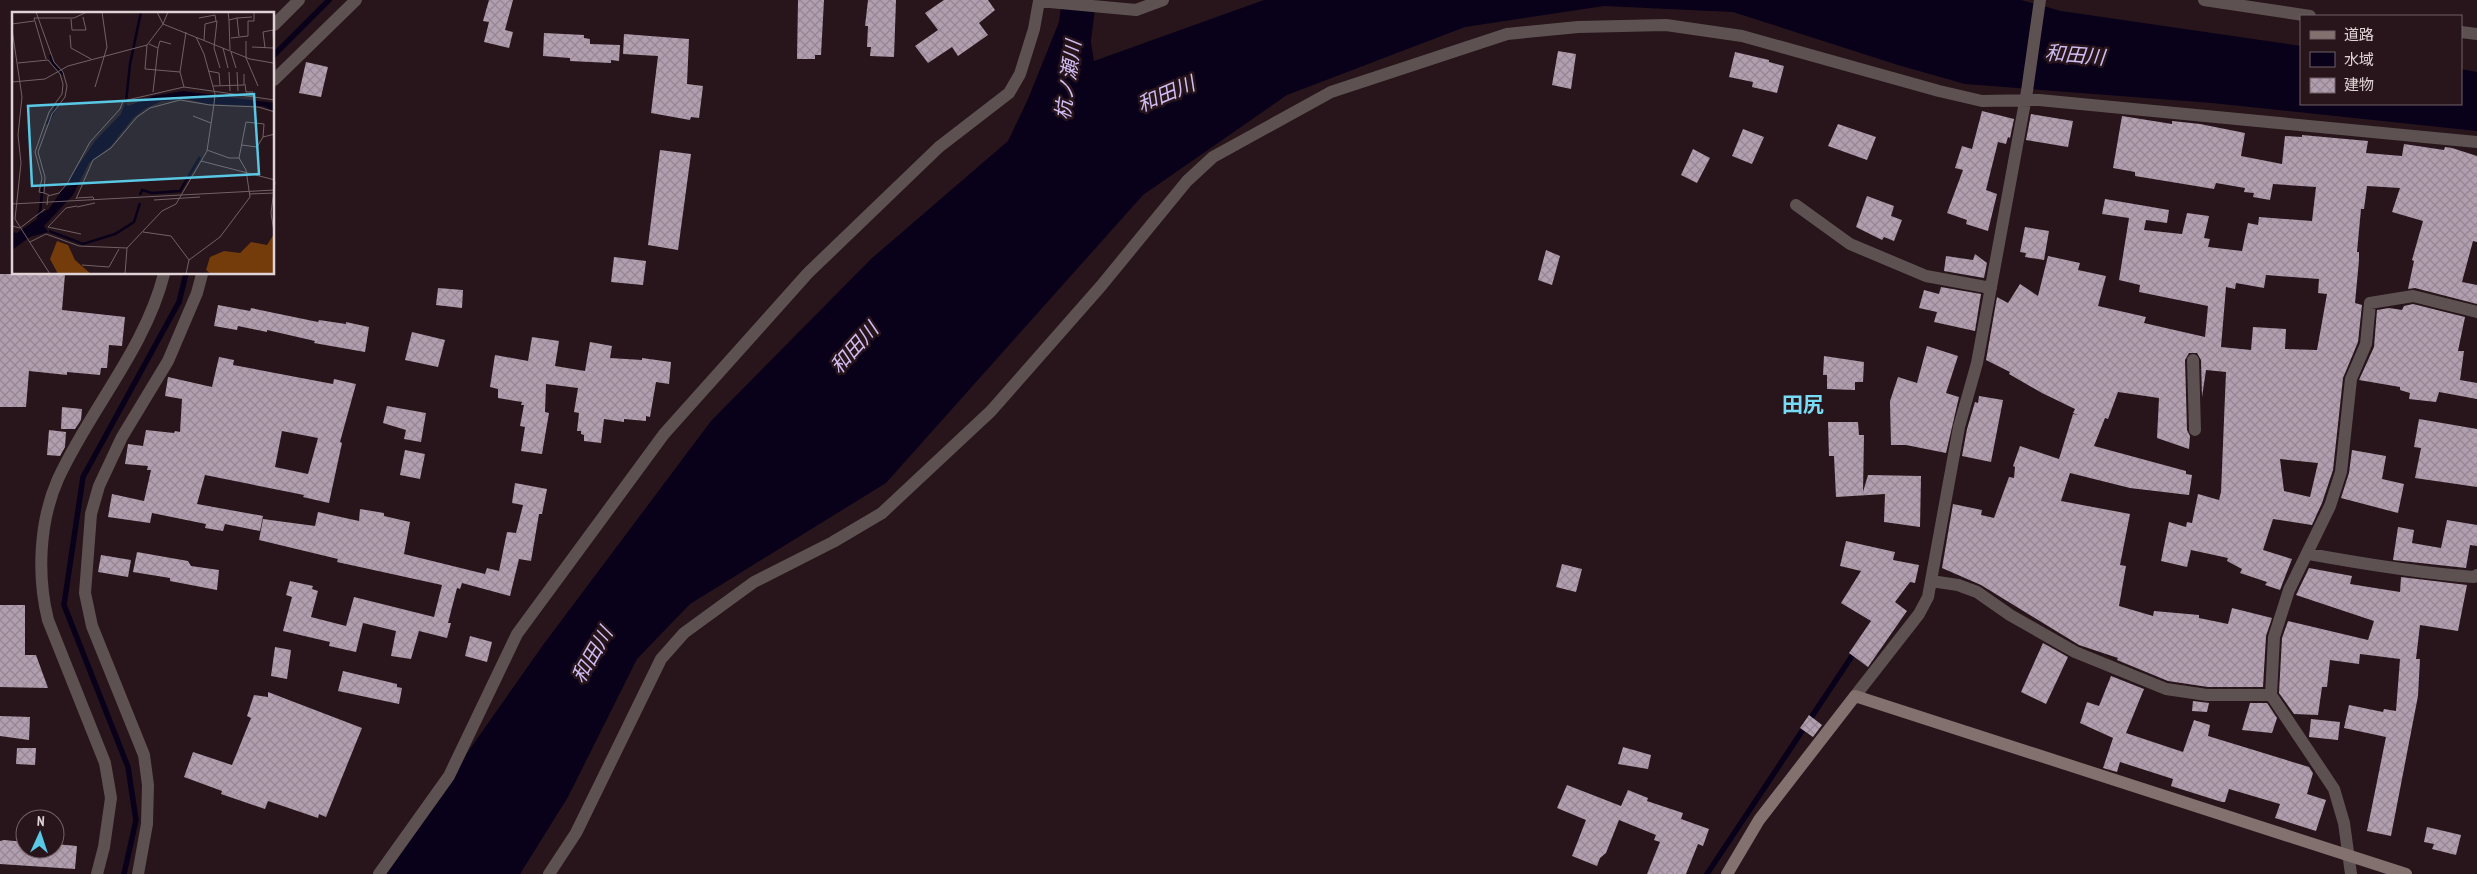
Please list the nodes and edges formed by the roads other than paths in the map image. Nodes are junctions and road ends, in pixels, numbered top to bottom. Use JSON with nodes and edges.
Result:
{"nodes":[{"id":1,"x":299,"y":0,"type":"edge"},
{"id":2,"x":356,"y":0,"type":"edge"},
{"id":3,"x":1163,"y":0,"type":"edge"},
{"id":4,"x":2040,"y":0,"type":"edge"},
{"id":5,"x":2204,"y":0,"type":"edge"},
{"id":6,"x":1047,"y":1,"type":"edge"},
{"id":7,"x":2303,"y":15,"type":"edge"},
{"id":8,"x":275,"y":24,"type":"edge"},
{"id":9,"x":2462,"y":32,"type":"edge"},
{"id":10,"x":2477,"y":34,"type":"edge"},
{"id":11,"x":275,"y":79,"type":"edge"},
{"id":12,"x":2026,"y":96,"type":"junction"},
{"id":13,"x":2477,"y":142,"type":"edge"},
{"id":14,"x":1796,"y":205,"type":"dead end"},
{"id":15,"x":164,"y":275,"type":"edge"},
{"id":16,"x":202,"y":275,"type":"edge"},
{"id":17,"x":1991,"y":288,"type":"junction"},
{"id":18,"x":2477,"y":312,"type":"edge"},
{"id":19,"x":2193,"y":360,"type":"dead end"},
{"id":20,"x":2195,"y":430,"type":"dead end"},
{"id":21,"x":2309,"y":554,"type":"junction"},
{"id":22,"x":2477,"y":575,"type":"edge"},
{"id":23,"x":1931,"y":581,"type":"junction"},
{"id":24,"x":2271,"y":694,"type":"junction"},
{"id":25,"x":1856,"y":696,"type":"junction"},
{"id":26,"x":2348,"y":856,"type":"junction"},
{"id":27,"x":97,"y":874,"type":"edge"},
{"id":28,"x":138,"y":874,"type":"edge"},
{"id":29,"x":378,"y":874,"type":"edge"},
{"id":30,"x":549,"y":874,"type":"edge"},
{"id":31,"x":1727,"y":874,"type":"edge"},
{"id":32,"x":2351,"y":874,"type":"edge"},
{"id":33,"x":2406,"y":874,"type":"edge"}],
"edges":[{"from":1,"to":8,"type":"street"},
{"from":2,"to":11,"type":"street"},
{"from":3,"to":6,"type":"street"},
{"from":4,"to":12,"type":"street"},
{"from":5,"to":7,"type":"street"},
{"from":6,"to":29,"type":"street"},
{"from":9,"to":10,"type":"street"},
{"from":12,"to":13,"type":"street"},
{"from":12,"to":17,"type":"street"},
{"from":12,"to":30,"type":"street"},
{"from":14,"to":17,"type":"street"},
{"from":15,"to":27,"type":"street"},
{"from":16,"to":28,"type":"street"},
{"from":17,"to":23,"type":"street"},
{"from":18,"to":21,"type":"street"},
{"from":19,"to":20,"type":"street"},
{"from":21,"to":22,"type":"street"},
{"from":21,"to":24,"type":"street"},
{"from":23,"to":24,"type":"street"},
{"from":23,"to":25,"type":"street"},
{"from":24,"to":26,"type":"street"},
{"from":25,"to":26,"type":"street"},
{"from":25,"to":31,"type":"street"},
{"from":26,"to":32,"type":"street"},
{"from":26,"to":33,"type":"street"}]}
